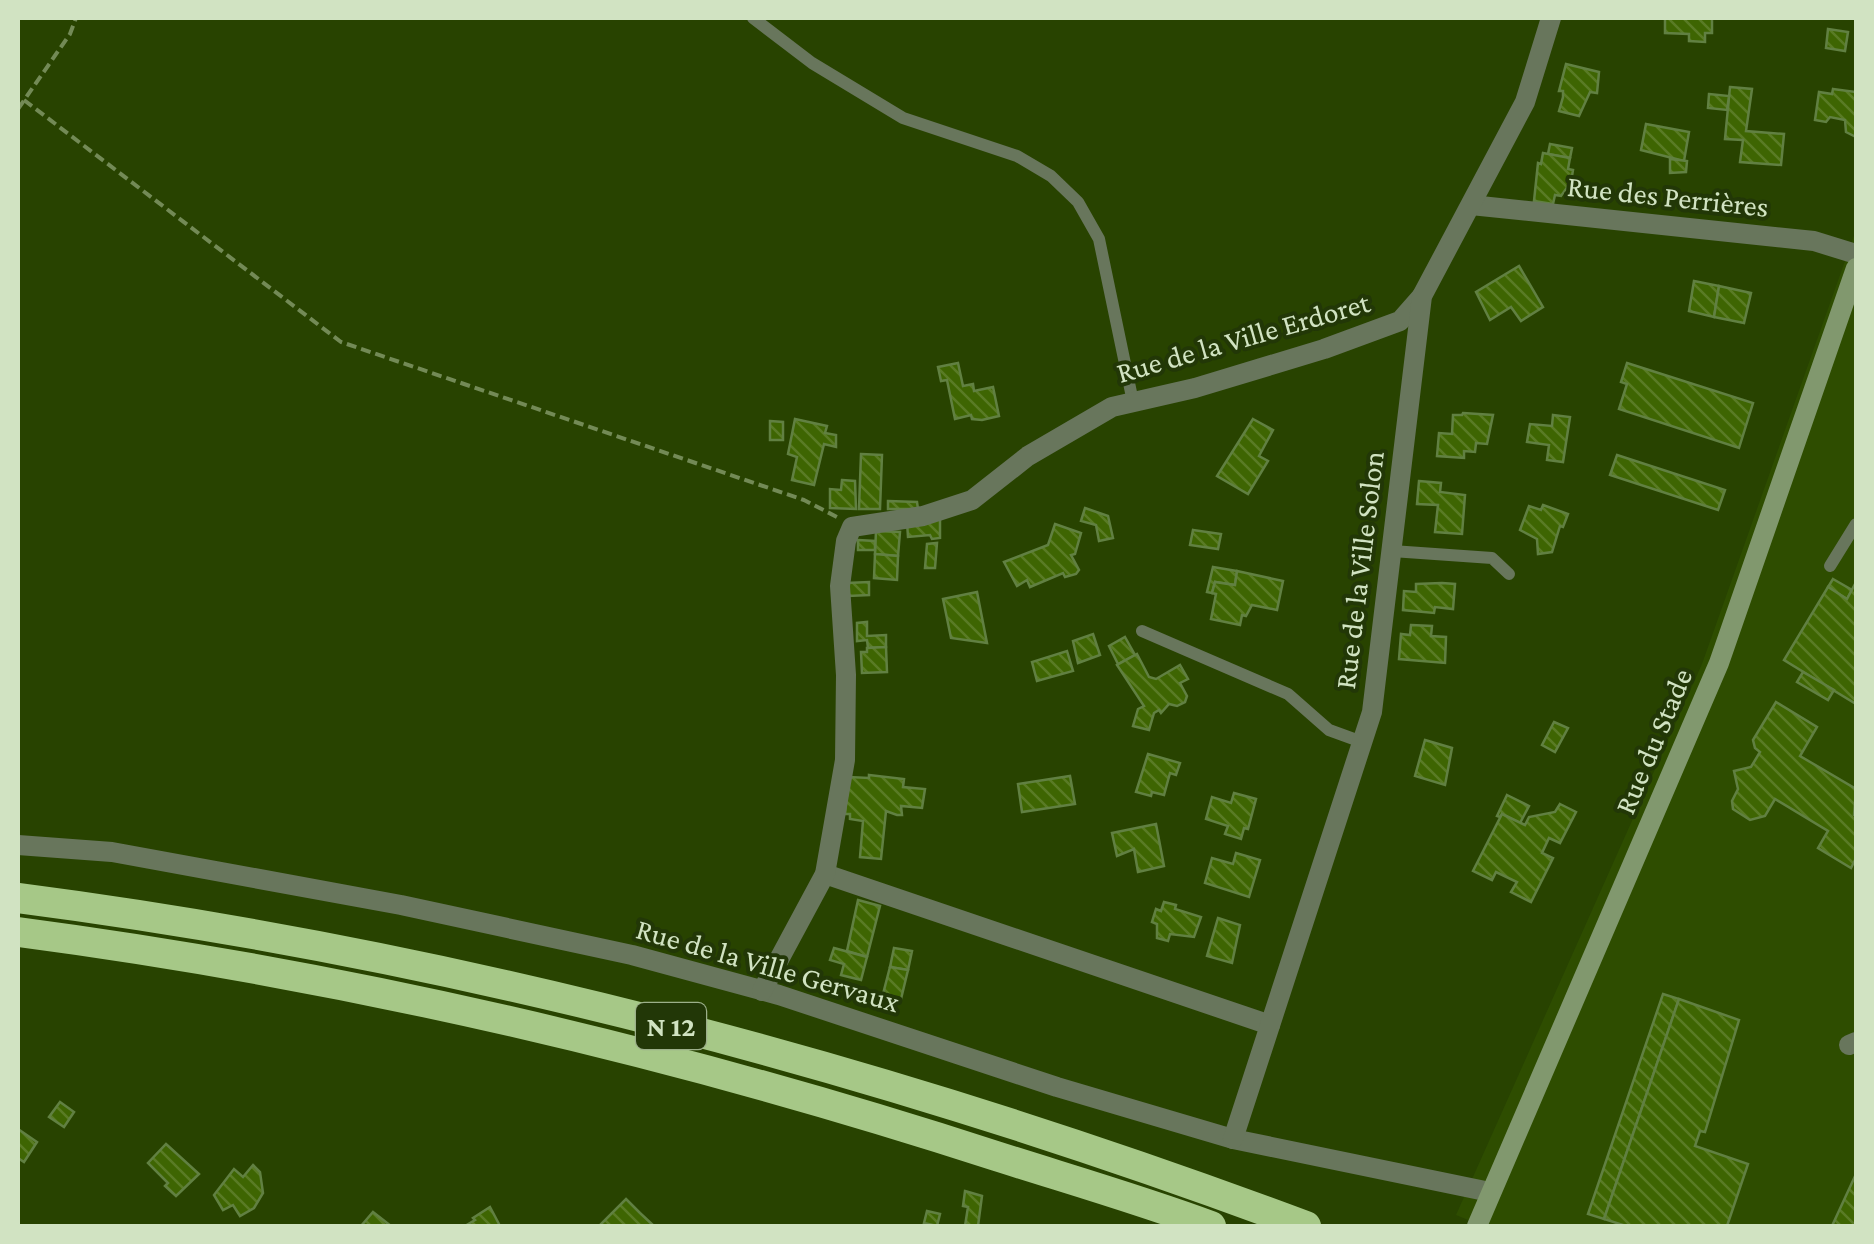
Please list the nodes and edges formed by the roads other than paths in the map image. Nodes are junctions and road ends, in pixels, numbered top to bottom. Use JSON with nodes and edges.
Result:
{"nodes":[{"id":1,"x":753,"y":18,"type":"edge"},
{"id":2,"x":1551,"y":18,"type":"edge"},
{"id":3,"x":1471,"y":206,"type":"junction"},
{"id":4,"x":1856,"y":254,"type":"edge"},
{"id":5,"x":1856,"y":268,"type":"edge"},
{"id":6,"x":1422,"y":296,"type":"junction"},
{"id":7,"x":1133,"y":402,"type":"junction"},
{"id":8,"x":1856,"y":524,"type":"edge"},
{"id":9,"x":1392,"y":550,"type":"junction"},
{"id":10,"x":1830,"y":566,"type":"dead end"},
{"id":11,"x":1508,"y":574,"type":"dead end"},
{"id":12,"x":1142,"y":631,"type":"dead end"},
{"id":13,"x":1362,"y":742,"type":"junction"},
{"id":14,"x":18,"y":845,"type":"edge"},
{"id":15,"x":826,"y":874,"type":"junction"},
{"id":16,"x":18,"y":898,"type":"edge"},
{"id":17,"x":18,"y":932,"type":"edge"},
{"id":18,"x":762,"y":990,"type":"junction"},
{"id":19,"x":1270,"y":1025,"type":"junction"},
{"id":20,"x":1234,"y":1138,"type":"junction"},
{"id":21,"x":1484,"y":1209,"type":"edge"},
{"id":22,"x":1212,"y":1226,"type":"edge"},
{"id":23,"x":1306,"y":1226,"type":"edge"}],
"edges":[{"from":1,"to":7,"type":"lane"},
{"from":2,"to":3,"type":"street","name":"Rue de la Ville Solon"},
{"from":3,"to":4,"type":"street","name":"Rue des Perrières"},
{"from":3,"to":6,"type":"street","name":"Rue de la Ville Solon"},
{"from":5,"to":21,"type":"main road","name":"Rue du Stade"},
{"from":6,"to":7,"type":"street","name":"Rue de la Ville Erdoret"},
{"from":6,"to":9,"type":"street","name":"Rue de la Ville Solon"},
{"from":7,"to":15,"type":"street","name":"Rue de la Ville Erdoret"},
{"from":8,"to":10,"type":"lane"},
{"from":9,"to":11,"type":"lane"},
{"from":9,"to":13,"type":"street","name":"Rue de la Ville Solon"},
{"from":12,"to":13,"type":"lane"},
{"from":13,"to":19,"type":"street","name":"Rue de la Ville Solon"},
{"from":14,"to":18,"type":"street","name":"Rue de la Ville Gervaux"},
{"from":15,"to":18,"type":"street"},
{"from":15,"to":19,"type":"street"},
{"from":16,"to":23,"type":"highway","number":"N 12"},
{"from":17,"to":22,"type":"highway","number":"N 12"},
{"from":18,"to":20,"type":"street","name":"Rue de la Ville Gervaux"},
{"from":19,"to":20,"type":"street","name":"Rue de la Ville Solon"},
{"from":20,"to":21,"type":"street","name":"Rue de la Ville Gervaux"}]}
